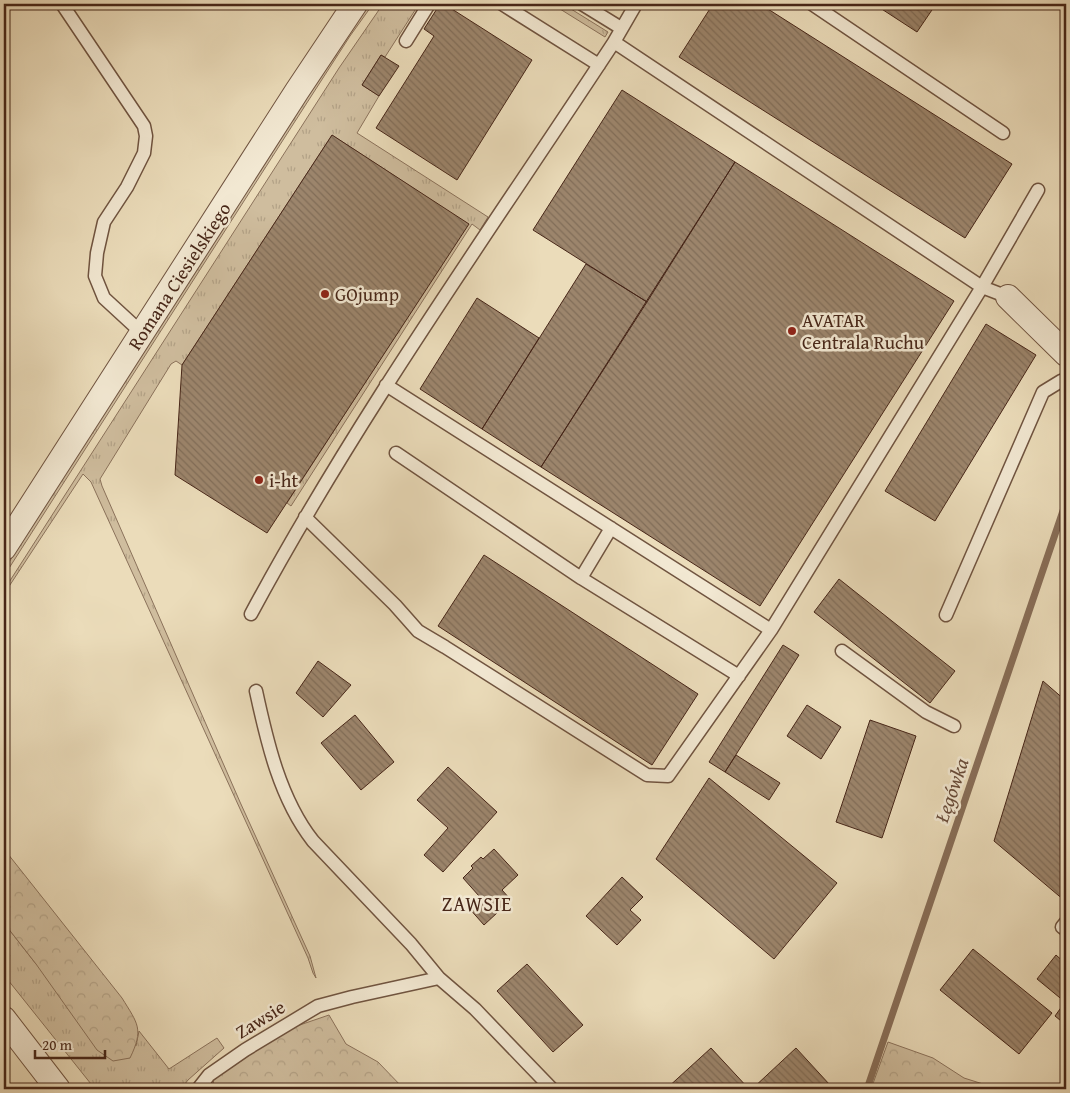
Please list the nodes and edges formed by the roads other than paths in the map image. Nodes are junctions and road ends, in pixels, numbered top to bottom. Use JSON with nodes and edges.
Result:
{"nodes":[{"id":1,"x":62,"y":4,"type":"edge"},
{"id":2,"x":355,"y":4,"type":"edge"},
{"id":3,"x":429,"y":4,"type":"edge"},
{"id":4,"x":502,"y":4,"type":"edge"},
{"id":5,"x":582,"y":4,"type":"edge"},
{"id":6,"x":636,"y":4,"type":"edge"},
{"id":7,"x":812,"y":4,"type":"edge"},
{"id":8,"x":621,"y":28,"type":"junction"},
{"id":9,"x":406,"y":41,"type":"dead end"},
{"id":10,"x":614,"y":42,"type":"junction"},
{"id":11,"x":598,"y":65,"type":"junction"},
{"id":12,"x":1003,"y":133,"type":"dead end"},
{"id":13,"x":1038,"y":190,"type":"dead end"},
{"id":14,"x":982,"y":287,"type":"junction"},
{"id":15,"x":1008,"y":297,"type":"joint"},
{"id":16,"x":142,"y":333,"type":"junction"},
{"id":17,"x":1066,"y":354,"type":"edge"},
{"id":18,"x":1066,"y":379,"type":"edge"},
{"id":19,"x":386,"y":385,"type":"junction"},
{"id":20,"x":396,"y":453,"type":"dead end"},
{"id":21,"x":305,"y":517,"type":"junction"},
{"id":22,"x":611,"y":528,"type":"junction"},
{"id":23,"x":7,"y":535,"type":"edge"},
{"id":24,"x":581,"y":578,"type":"junction"},
{"id":25,"x":251,"y":614,"type":"dead end"},
{"id":26,"x":946,"y":614,"type":"dead end"},
{"id":27,"x":771,"y":630,"type":"junction"},
{"id":28,"x":842,"y":651,"type":"dead end"},
{"id":29,"x":739,"y":676,"type":"junction"},
{"id":30,"x":256,"y":691,"type":"dead end"},
{"id":31,"x":954,"y":726,"type":"dead end"},
{"id":32,"x":1066,"y":922,"type":"edge"},
{"id":33,"x":1066,"y":930,"type":"edge"},
{"id":34,"x":439,"y":978,"type":"junction"},
{"id":35,"x":4,"y":1019,"type":"edge"},
{"id":36,"x":58,"y":1089,"type":"edge"},
{"id":37,"x":198,"y":1089,"type":"edge"},
{"id":38,"x":552,"y":1089,"type":"edge"}],
"edges":[{"from":1,"to":16,"type":"lane"},
{"from":2,"to":16,"type":"street","name":"Romana Ciesielskiego"},
{"from":3,"to":9,"type":"lane"},
{"from":4,"to":11,"type":"lane"},
{"from":5,"to":8,"type":"lane"},
{"from":6,"to":8,"type":"lane"},
{"from":7,"to":12,"type":"lane"},
{"from":8,"to":10,"type":"lane"},
{"from":10,"to":11,"type":"lane"},
{"from":10,"to":14,"type":"lane"},
{"from":11,"to":19,"type":"lane"},
{"from":13,"to":14,"type":"lane"},
{"from":14,"to":15,"type":"lane"},
{"from":14,"to":27,"type":"lane"},
{"from":15,"to":17,"type":"street"},
{"from":16,"to":23,"type":"street","name":"Romana Ciesielskiego"},
{"from":18,"to":26,"type":"lane"},
{"from":19,"to":21,"type":"lane"},
{"from":19,"to":22,"type":"lane"},
{"from":20,"to":24,"type":"lane"},
{"from":21,"to":25,"type":"lane"},
{"from":21,"to":29,"type":"lane"},
{"from":22,"to":24,"type":"lane"},
{"from":22,"to":27,"type":"lane"},
{"from":24,"to":29,"type":"lane"},
{"from":27,"to":29,"type":"lane"},
{"from":28,"to":31,"type":"lane"},
{"from":30,"to":34,"type":"lane"},
{"from":32,"to":33,"type":"lane"},
{"from":34,"to":37,"type":"lane","name":"Zawsie"},
{"from":34,"to":38,"type":"lane"},
{"from":35,"to":36,"type":"street"}]}
